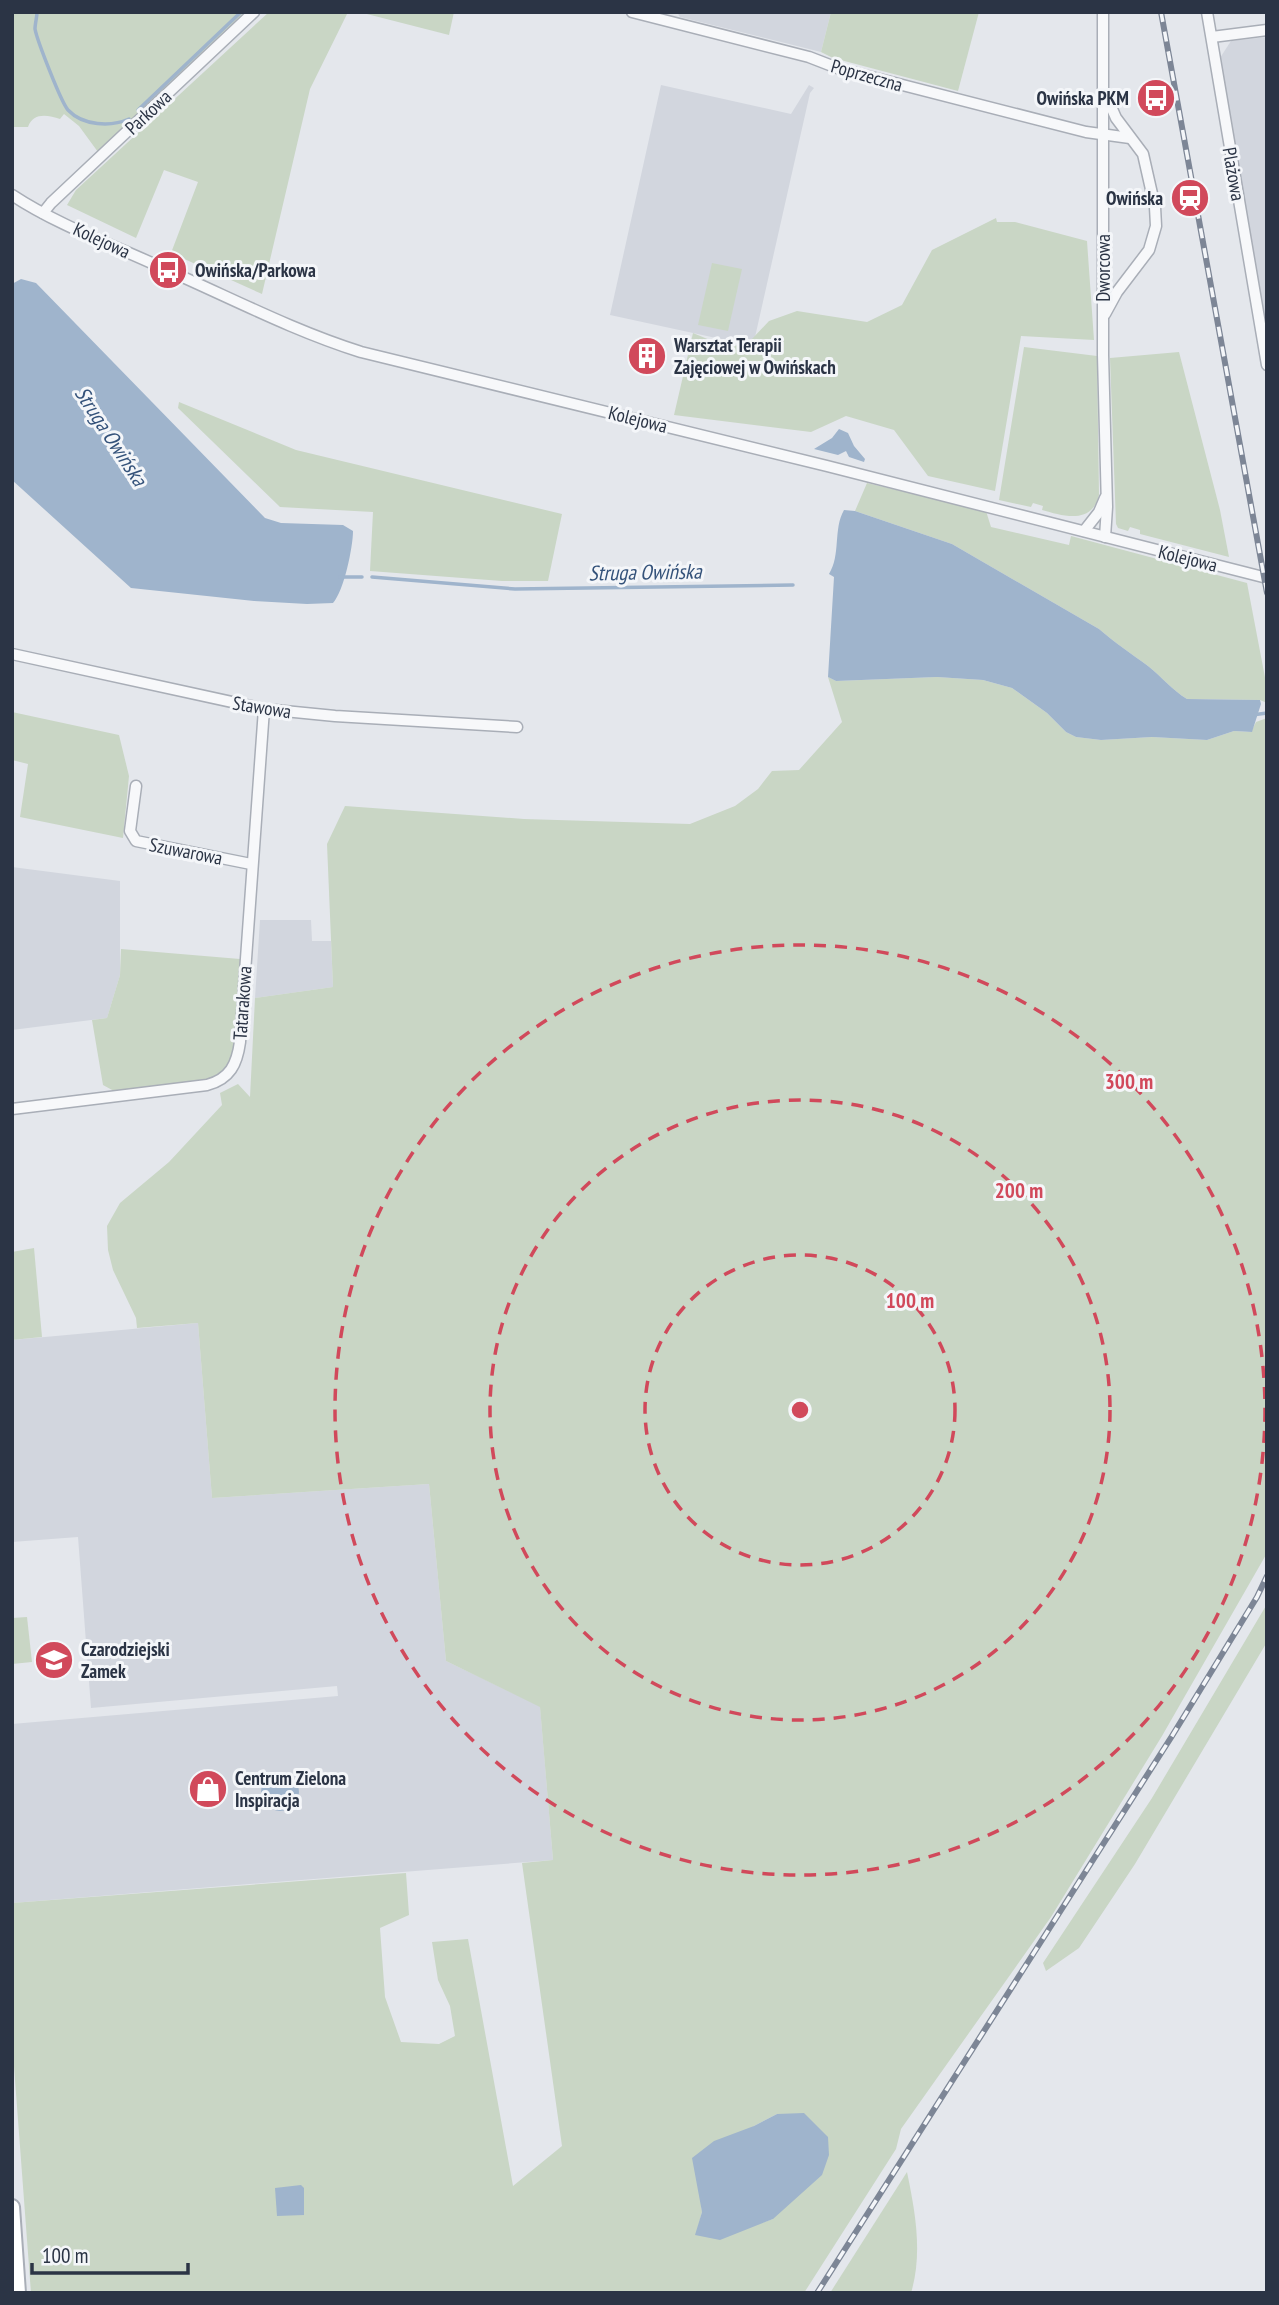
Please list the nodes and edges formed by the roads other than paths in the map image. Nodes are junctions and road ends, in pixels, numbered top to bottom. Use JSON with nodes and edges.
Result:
{"nodes":[{"id":1,"x":254,"y":12,"type":"edge"},
{"id":2,"x":632,"y":12,"type":"edge"},
{"id":3,"x":1103,"y":12,"type":"edge"},
{"id":4,"x":1207,"y":12,"type":"edge"},
{"id":5,"x":1267,"y":30,"type":"edge"},
{"id":6,"x":1212,"y":37,"type":"junction"},
{"id":7,"x":1104,"y":88,"type":"junction"},
{"id":8,"x":1103,"y":134,"type":"junction"},
{"id":9,"x":1130,"y":138,"type":"junction"},
{"id":10,"x":1103,"y":153,"type":"junction"},
{"id":11,"x":12,"y":195,"type":"edge"},
{"id":12,"x":12,"y":205,"type":"edge"},
{"id":13,"x":29,"y":206,"type":"junction"},
{"id":14,"x":43,"y":213,"type":"junction"},
{"id":15,"x":1104,"y":280,"type":"junction"},
{"id":16,"x":1121,"y":287,"type":"junction"},
{"id":17,"x":1103,"y":318,"type":"junction"},
{"id":18,"x":1267,"y":365,"type":"edge"},
{"id":19,"x":1106,"y":494,"type":"junction"},
{"id":20,"x":1084,"y":531,"type":"junction"},
{"id":21,"x":1105,"y":537,"type":"junction"},
{"id":22,"x":1267,"y":578,"type":"edge"},
{"id":23,"x":12,"y":654,"type":"edge"},
{"id":24,"x":264,"y":709,"type":"junction"},
{"id":25,"x":517,"y":727,"type":"dead end"},
{"id":26,"x":136,"y":786,"type":"dead end"},
{"id":27,"x":251,"y":864,"type":"junction"},
{"id":28,"x":12,"y":1109,"type":"edge"},
{"id":29,"x":12,"y":2207,"type":"edge"},
{"id":30,"x":19,"y":2293,"type":"edge"}],
"edges":[{"from":1,"to":14,"type":"street","name":"Parkowa"},
{"from":2,"to":8,"type":"street","name":"Poprzeczna"},
{"from":3,"to":7,"type":"street","name":"Dworcowa"},
{"from":4,"to":6,"type":"street","name":"Plażowa"},
{"from":5,"to":6,"type":"street"},
{"from":6,"to":18,"type":"street","name":"Plażowa"},
{"from":7,"to":8,"type":"street","name":"Dworcowa"},
{"from":7,"to":9,"type":"street","name":"Dworcowa"},
{"from":8,"to":9,"type":"street"},
{"from":8,"to":10,"type":"street","name":"Dworcowa"},
{"from":9,"to":10,"type":"street"},
{"from":9,"to":16,"type":"street","name":"Dworcowa"},
{"from":10,"to":15,"type":"street","name":"Dworcowa"},
{"from":11,"to":13,"type":"street","name":"Kolejowa"},
{"from":12,"to":13,"type":"street","name":"Kolejowa"},
{"from":13,"to":14,"type":"street","name":"Kolejowa"},
{"from":14,"to":20,"type":"street","name":"Kolejowa"},
{"from":15,"to":16,"type":"street"},
{"from":15,"to":17,"type":"street","name":"Dworcowa"},
{"from":16,"to":17,"type":"street","name":"Dworcowa"},
{"from":17,"to":19,"type":"street","name":"Dworcowa"},
{"from":19,"to":20,"type":"street","name":"Dworcowa"},
{"from":19,"to":21,"type":"street","name":"Dworcowa"},
{"from":20,"to":21,"type":"street","name":"Kolejowa"},
{"from":21,"to":22,"type":"street","name":"Kolejowa"},
{"from":23,"to":24,"type":"street","name":"Stawowa"},
{"from":24,"to":25,"type":"street","name":"Stawowa"},
{"from":24,"to":27,"type":"street","name":"Tatarakowa"},
{"from":26,"to":27,"type":"street","name":"Szuwarowa"},
{"from":27,"to":28,"type":"street","name":"Tatarakowa"},
{"from":29,"to":30,"type":"main road"}]}
